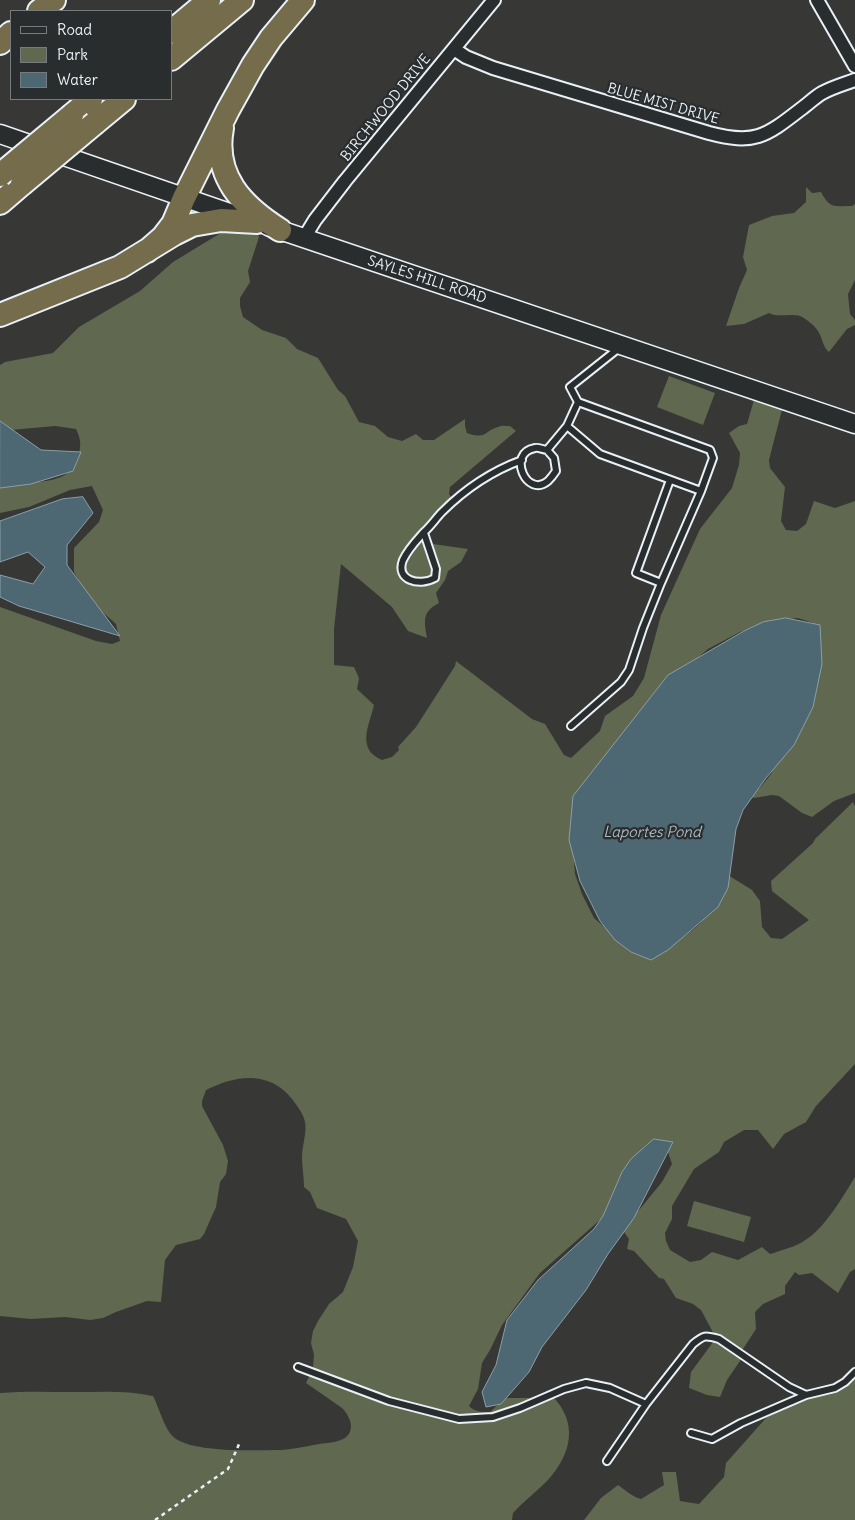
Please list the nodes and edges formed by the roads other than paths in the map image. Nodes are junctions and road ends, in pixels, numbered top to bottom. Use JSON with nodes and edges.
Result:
{"nodes":[{"id":1,"x":54,"y":0,"type":"edge"},
{"id":2,"x":209,"y":0,"type":"edge"},
{"id":3,"x":242,"y":0,"type":"edge"},
{"id":4,"x":303,"y":0,"type":"edge"},
{"id":5,"x":494,"y":0,"type":"edge"},
{"id":6,"x":817,"y":0,"type":"edge"},
{"id":7,"x":40,"y":10,"type":"edge"},
{"id":8,"x":172,"y":31,"type":"edge"},
{"id":9,"x":454,"y":49,"type":"junction"},
{"id":10,"x":172,"y":58,"type":"edge"},
{"id":11,"x":855,"y":66,"type":"edge"},
{"id":12,"x":855,"y":80,"type":"edge"},
{"id":13,"x":90,"y":100,"type":"edge"},
{"id":14,"x":123,"y":100,"type":"edge"},
{"id":15,"x":228,"y":110,"type":"junction"},
{"id":16,"x":0,"y":134,"type":"edge"},
{"id":17,"x":0,"y":175,"type":"edge"},
{"id":18,"x":184,"y":198,"type":"junction"},
{"id":19,"x":0,"y":203,"type":"edge"},
{"id":20,"x":257,"y":222,"type":"junction"},
{"id":21,"x":280,"y":230,"type":"junction"},
{"id":22,"x":304,"y":238,"type":"junction"},
{"id":23,"x":147,"y":251,"type":"junction"},
{"id":24,"x":0,"y":315,"type":"edge"},
{"id":25,"x":622,"y":345,"type":"junction"},
{"id":26,"x":578,"y":402,"type":"junction"},
{"id":27,"x":855,"y":424,"type":"edge"},
{"id":28,"x":566,"y":426,"type":"junction"},
{"id":29,"x":547,"y":450,"type":"junction"},
{"id":30,"x":522,"y":460,"type":"junction"},
{"id":31,"x":670,"y":480,"type":"junction"},
{"id":32,"x":702,"y":491,"type":"junction"},
{"id":33,"x":424,"y":533,"type":"junction"},
{"id":34,"x":661,"y":584,"type":"junction"},
{"id":35,"x":571,"y":726,"type":"dead end"},
{"id":36,"x":298,"y":1367,"type":"dead end"},
{"id":37,"x":855,"y":1372,"type":"edge"},
{"id":38,"x":806,"y":1395,"type":"junction"},
{"id":39,"x":646,"y":1404,"type":"junction"},
{"id":40,"x":690,"y":1434,"type":"dead end"},
{"id":41,"x":607,"y":1461,"type":"dead end"}],
"edges":[{"from":1,"to":7,"type":"highway"},
{"from":2,"to":8,"type":"highway"},
{"from":3,"to":10,"type":"highway"},
{"from":4,"to":15,"type":"highway"},
{"from":5,"to":9,"type":"street","name":"BIRCHWOOD DRIVE"},
{"from":6,"to":11,"type":"street"},
{"from":9,"to":12,"type":"street","name":"BLUE MIST DRIVE"},
{"from":9,"to":22,"type":"street","name":"BIRCHWOOD DRIVE"},
{"from":13,"to":17,"type":"highway","bridge":true},
{"from":14,"to":19,"type":"highway","bridge":true},
{"from":15,"to":18,"type":"highway"},
{"from":15,"to":21,"type":"highway"},
{"from":16,"to":18,"type":"main road","name":"SAYLES HILL ROAD"},
{"from":18,"to":20,"type":"main road","name":"SAYLES HILL ROAD"},
{"from":18,"to":23,"type":"highway"},
{"from":20,"to":21,"type":"main road","name":"SAYLES HILL ROAD"},
{"from":20,"to":23,"type":"highway"},
{"from":21,"to":22,"type":"main road","name":"SAYLES HILL ROAD"},
{"from":22,"to":25,"type":"main road","name":"SAYLES HILL ROAD"},
{"from":23,"to":24,"type":"highway"},
{"from":25,"to":26,"type":"lane"},
{"from":25,"to":27,"type":"main road","name":"SAYLES HILL ROAD"},
{"from":26,"to":28,"type":"lane"},
{"from":26,"to":32,"type":"lane"},
{"from":28,"to":29,"type":"lane"},
{"from":28,"to":31,"type":"lane"},
{"from":29,"to":30,"type":"lane"},
{"from":29,"to":30,"type":"lane"},
{"from":30,"to":33,"type":"lane"},
{"from":31,"to":32,"type":"lane"},
{"from":31,"to":34,"type":"lane"},
{"from":32,"to":34,"type":"lane"},
{"from":33,"to":33,"type":"lane"},
{"from":34,"to":35,"type":"lane"},
{"from":36,"to":39,"type":"lane"},
{"from":37,"to":38,"type":"lane"},
{"from":38,"to":39,"type":"lane"},
{"from":38,"to":40,"type":"lane"},
{"from":39,"to":41,"type":"lane"}]}
